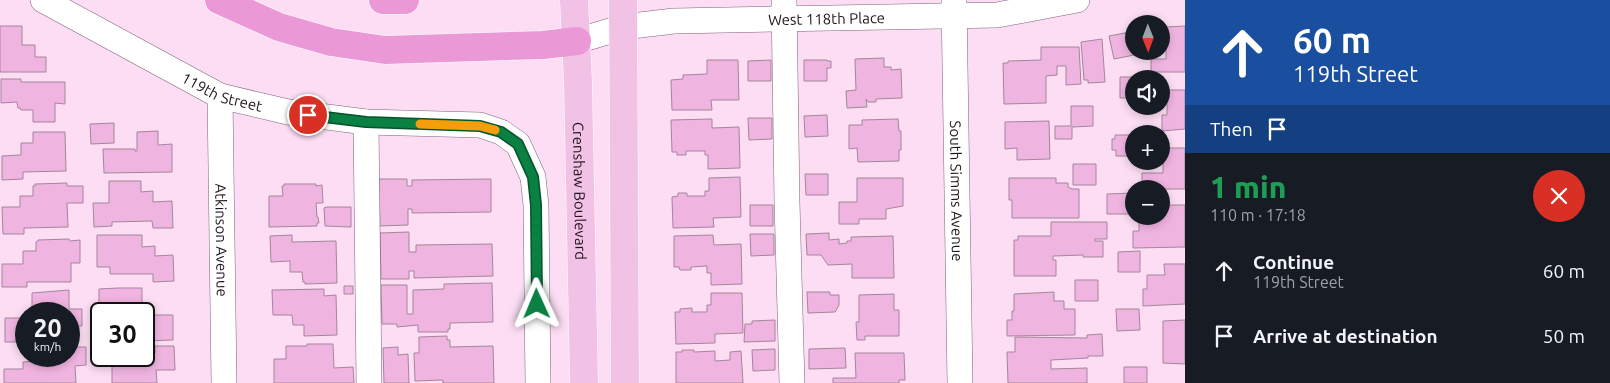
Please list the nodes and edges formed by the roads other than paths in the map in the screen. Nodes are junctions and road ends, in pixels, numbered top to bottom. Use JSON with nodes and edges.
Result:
{"nodes":[{"id":1,"x":43,"y":0,"type":"edge"},
{"id":2,"x":219,"y":0,"type":"edge"},
{"id":3,"x":383,"y":0,"type":"edge"},
{"id":4,"x":405,"y":0,"type":"edge"},
{"id":5,"x":574,"y":0,"type":"edge"},
{"id":6,"x":623,"y":0,"type":"edge"},
{"id":7,"x":1078,"y":0,"type":"edge"},
{"id":8,"x":954,"y":8,"type":"edge"},
{"id":9,"x":784,"y":10,"type":"edge"},
{"id":10,"x":623,"y":27,"type":"junction"},
{"id":11,"x":577,"y":41,"type":"junction"},
{"id":12,"x":220,"y":96,"type":"junction"},
{"id":13,"x":366,"y":122,"type":"junction"},
{"id":14,"x":224,"y":383,"type":"edge"},
{"id":15,"x":369,"y":383,"type":"edge"},
{"id":16,"x":538,"y":383,"type":"edge"},
{"id":17,"x":584,"y":383,"type":"edge"},
{"id":18,"x":625,"y":383,"type":"edge"},
{"id":19,"x":792,"y":383,"type":"edge"},
{"id":20,"x":960,"y":383,"type":"edge"}],
"edges":[{"from":1,"to":12,"type":"street","name":"119th Street"},
{"from":2,"to":11,"type":"highway"},
{"from":3,"to":4,"type":"highway"},
{"from":5,"to":11,"type":"main road","name":"Crenshaw Boulevard"},
{"from":6,"to":10,"type":"main road"},
{"from":7,"to":8,"type":"street","name":"West 118th Place"},
{"from":8,"to":9,"type":"street","name":"West 118th Place"},
{"from":8,"to":20,"type":"street","name":"South Simms Avenue"},
{"from":9,"to":10,"type":"street","name":"West 118th Place"},
{"from":9,"to":19,"type":"street"},
{"from":10,"to":11,"type":"street","name":"West 118th Place"},
{"from":10,"to":18,"type":"main road"},
{"from":11,"to":17,"type":"main road","name":"Crenshaw Boulevard"},
{"from":12,"to":13,"type":"street","name":"119th Street"},
{"from":12,"to":14,"type":"street","name":"Atkinson Avenue"},
{"from":13,"to":15,"type":"street"},
{"from":13,"to":16,"type":"street","name":"119th Street"}]}
